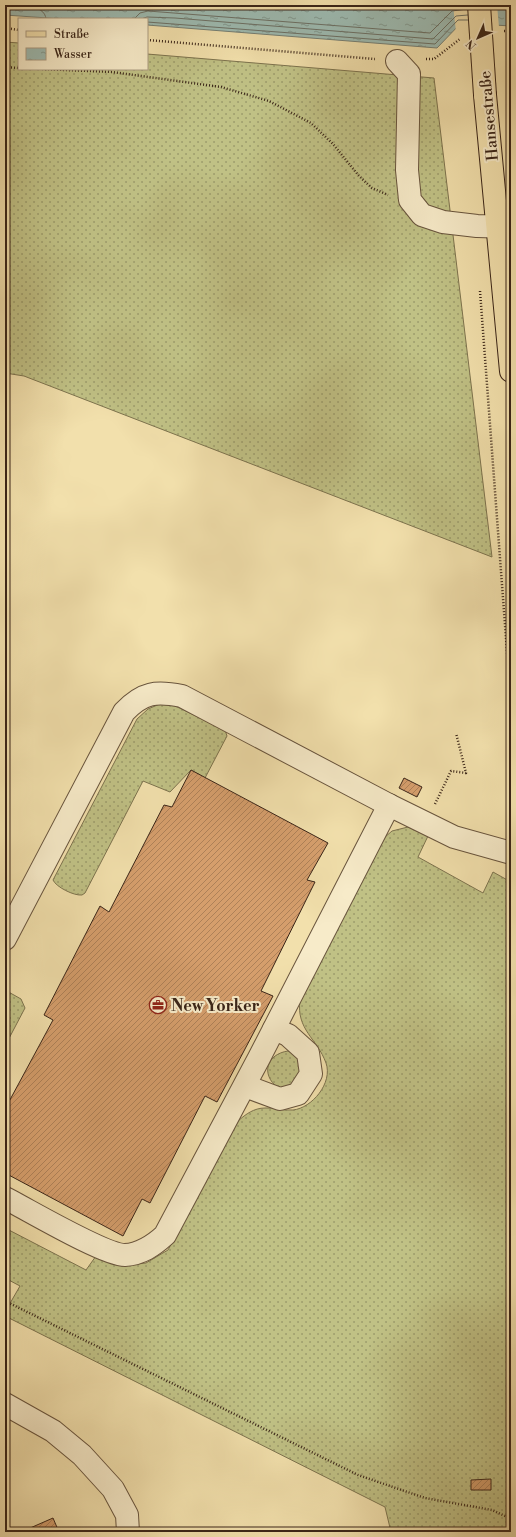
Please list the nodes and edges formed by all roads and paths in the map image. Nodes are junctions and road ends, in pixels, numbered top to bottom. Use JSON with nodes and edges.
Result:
{"nodes":[{"id":1,"x":479,"y":5,"type":"edge"},
{"id":2,"x":5,"y":28,"type":"edge"},
{"id":3,"x":18,"y":30,"type":"edge"},
{"id":4,"x":498,"y":31,"type":"dead end"},
{"id":5,"x":511,"y":31,"type":"edge"},
{"id":6,"x":465,"y":35,"type":"dead end"},
{"id":7,"x":148,"y":40,"type":"edge"},
{"id":8,"x":397,"y":61,"type":"junction"},
{"id":9,"x":5,"y":67,"type":"edge"},
{"id":10,"x":18,"y":68,"type":"edge"},
{"id":11,"x":65,"y":70,"type":"edge"},
{"id":12,"x":410,"y":200,"type":"junction"},
{"id":13,"x":505,"y":227,"type":"edge"},
{"id":14,"x":480,"y":284,"type":"dead end"},
{"id":15,"x":511,"y":371,"type":"edge"},
{"id":16,"x":511,"y":705,"type":"edge"},
{"id":17,"x":456,"y":733,"type":"dead end"},
{"id":18,"x":388,"y":805,"type":"junction"},
{"id":19,"x":416,"y":818,"type":"junction"},
{"id":20,"x":511,"y":853,"type":"edge"},
{"id":21,"x":5,"y":939,"type":"edge"},
{"id":22,"x":274,"y":1029,"type":"junction"},
{"id":23,"x":245,"y":1086,"type":"junction"},
{"id":24,"x":5,"y":1198,"type":"edge"},
{"id":25,"x":5,"y":1301,"type":"edge"},
{"id":26,"x":5,"y":1404,"type":"edge"},
{"id":27,"x":511,"y":1524,"type":"edge"},
{"id":28,"x":128,"y":1532,"type":"edge"}],
"edges":[{"from":1,"to":13,"type":"main road","name":"Hansestraße","bridge":true},
{"from":2,"to":3,"type":"path"},
{"from":4,"to":5,"type":"path"},
{"from":6,"to":8,"type":"path"},
{"from":7,"to":8,"type":"path"},
{"from":8,"to":12,"type":"lane"},
{"from":9,"to":10,"type":"path"},
{"from":11,"to":12,"type":"path"},
{"from":12,"to":13,"type":"lane"},
{"from":13,"to":15,"type":"main road","name":"Hansestraße"},
{"from":14,"to":16,"type":"path"},
{"from":17,"to":19,"type":"path"},
{"from":18,"to":19,"type":"lane"},
{"from":18,"to":21,"type":"lane"},
{"from":18,"to":22,"type":"lane"},
{"from":19,"to":20,"type":"lane"},
{"from":22,"to":23,"type":"lane"},
{"from":22,"to":23,"type":"lane"},
{"from":23,"to":24,"type":"lane"},
{"from":25,"to":27,"type":"path"},
{"from":26,"to":28,"type":"lane"}]}
